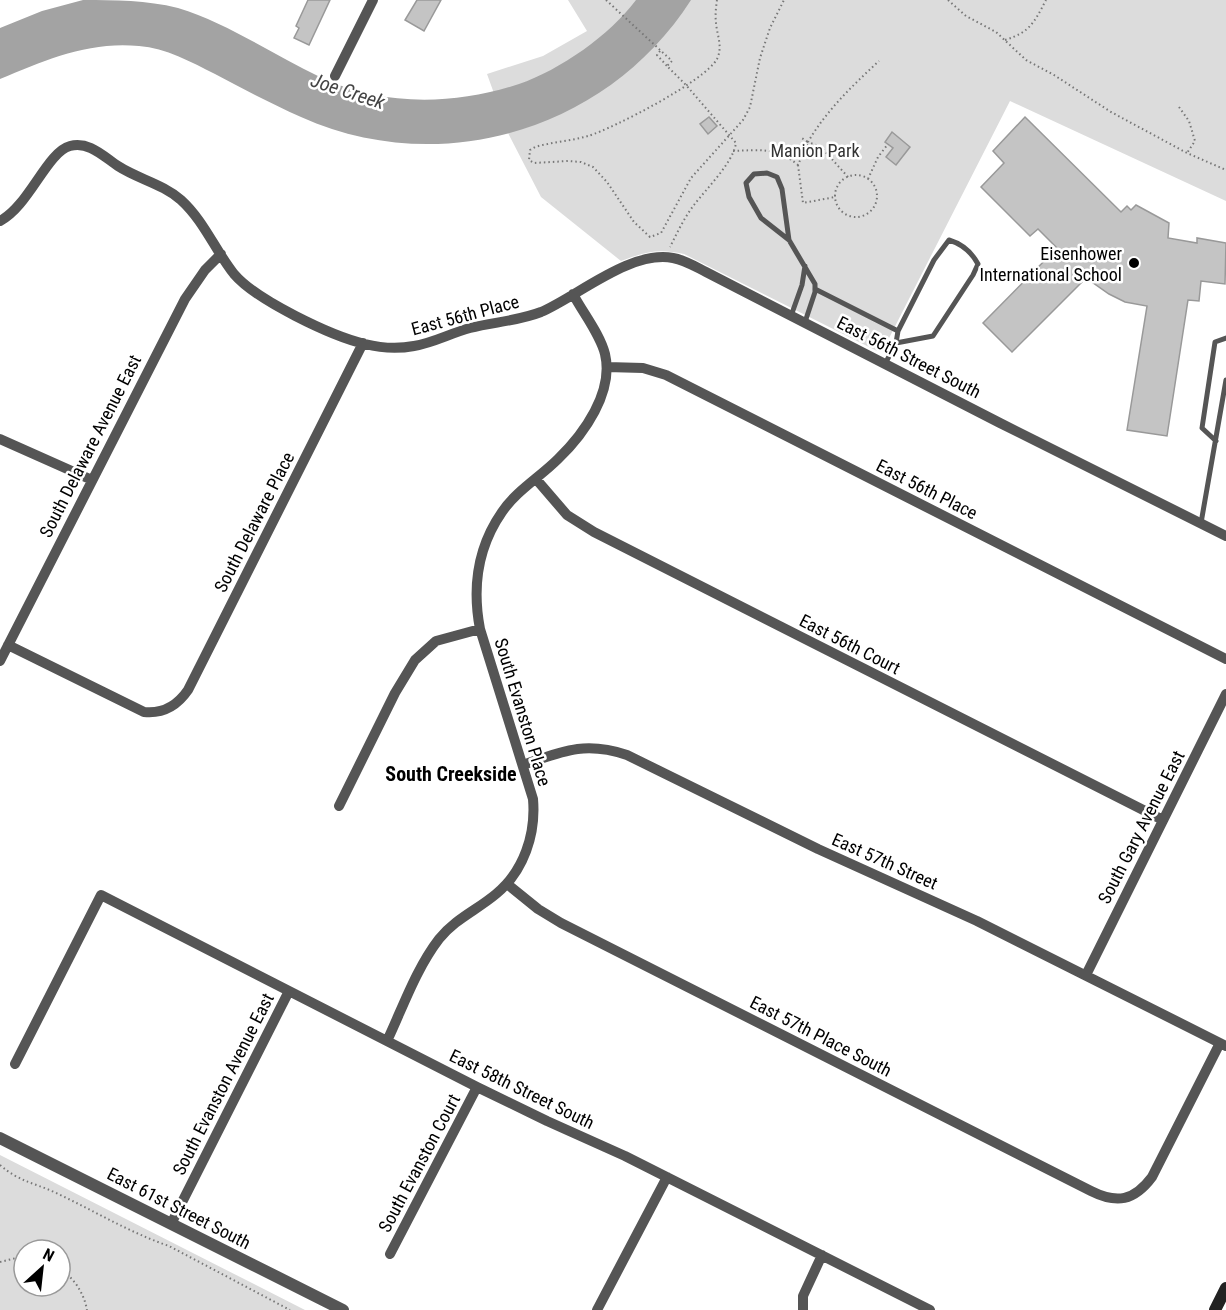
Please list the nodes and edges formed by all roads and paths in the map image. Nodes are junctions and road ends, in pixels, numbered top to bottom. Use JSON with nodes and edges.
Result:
{"nodes":[{"id":1,"x":373,"y":0,"type":"edge"},
{"id":2,"x":717,"y":0,"type":"edge"},
{"id":3,"x":784,"y":0,"type":"edge"},
{"id":4,"x":948,"y":0,"type":"edge"},
{"id":5,"x":1046,"y":0,"type":"edge"},
{"id":6,"x":607,"y":1,"type":"edge"},
{"id":7,"x":1005,"y":40,"type":"junction"},
{"id":8,"x":660,"y":51,"type":"junction"},
{"id":9,"x":879,"y":61,"type":"dead end"},
{"id":10,"x":667,"y":66,"type":"junction"},
{"id":11,"x":335,"y":76,"type":"dead end"},
{"id":12,"x":686,"y":85,"type":"junction"},
{"id":13,"x":1179,"y":107,"type":"dead end"},
{"id":14,"x":729,"y":134,"type":"junction"},
{"id":15,"x":800,"y":137,"type":"dead end"},
{"id":16,"x":808,"y":142,"type":"junction"},
{"id":17,"x":888,"y":144,"type":"dead end"},
{"id":18,"x":734,"y":152,"type":"junction"},
{"id":19,"x":1187,"y":153,"type":"junction"},
{"id":20,"x":798,"y":165,"type":"junction"},
{"id":21,"x":1226,"y":170,"type":"edge"},
{"id":22,"x":848,"y":177,"type":"junction"},
{"id":23,"x":868,"y":178,"type":"junction"},
{"id":24,"x":835,"y":197,"type":"junction"},
{"id":25,"x":0,"y":221,"type":"edge"},
{"id":26,"x":789,"y":240,"type":"junction"},
{"id":27,"x":667,"y":252,"type":"dead end"},
{"id":28,"x":221,"y":254,"type":"junction"},
{"id":29,"x":805,"y":266,"type":"junction"},
{"id":30,"x":815,"y":289,"type":"junction"},
{"id":31,"x":573,"y":294,"type":"junction"},
{"id":32,"x":791,"y":316,"type":"junction"},
{"id":33,"x":805,"y":323,"type":"junction"},
{"id":34,"x":898,"y":331,"type":"junction"},
{"id":35,"x":1226,"y":338,"type":"edge"},
{"id":36,"x":896,"y":343,"type":"junction"},
{"id":37,"x":363,"y":344,"type":"junction"},
{"id":38,"x":885,"y":364,"type":"junction"},
{"id":39,"x":607,"y":367,"type":"junction"},
{"id":40,"x":1226,"y":381,"type":"edge"},
{"id":41,"x":0,"y":439,"type":"edge"},
{"id":42,"x":1216,"y":441,"type":"junction"},
{"id":43,"x":536,"y":479,"type":"junction"},
{"id":44,"x":92,"y":480,"type":"junction"},
{"id":45,"x":1201,"y":523,"type":"junction"},
{"id":46,"x":1226,"y":536,"type":"edge"},
{"id":47,"x":480,"y":629,"type":"junction"},
{"id":48,"x":8,"y":645,"type":"junction"},
{"id":49,"x":1226,"y":659,"type":"edge"},
{"id":50,"x":0,"y":661,"type":"edge"},
{"id":51,"x":1226,"y":694,"type":"edge"},
{"id":52,"x":523,"y":765,"type":"junction"},
{"id":53,"x":339,"y":806,"type":"dead end"},
{"id":54,"x":1162,"y":820,"type":"junction"},
{"id":55,"x":507,"y":884,"type":"junction"},
{"id":56,"x":1086,"y":975,"type":"junction"},
{"id":57,"x":289,"y":991,"type":"junction"},
{"id":58,"x":387,"y":1041,"type":"junction"},
{"id":59,"x":1223,"y":1045,"type":"edge"},
{"id":60,"x":15,"y":1064,"type":"dead end"},
{"id":61,"x":477,"y":1087,"type":"junction"},
{"id":62,"x":0,"y":1138,"type":"edge"},
{"id":63,"x":0,"y":1166,"type":"edge"},
{"id":64,"x":667,"y":1177,"type":"junction"},
{"id":65,"x":171,"y":1224,"type":"junction"},
{"id":66,"x":390,"y":1254,"type":"dead end"},
{"id":67,"x":822,"y":1256,"type":"junction"},
{"id":68,"x":72,"y":1280,"type":"edge"},
{"id":69,"x":1226,"y":1288,"type":"edge"},
{"id":70,"x":87,"y":1310,"type":"edge"},
{"id":71,"x":290,"y":1310,"type":"edge"},
{"id":72,"x":343,"y":1310,"type":"edge"},
{"id":73,"x":597,"y":1310,"type":"edge"},
{"id":74,"x":803,"y":1310,"type":"edge"},
{"id":75,"x":930,"y":1310,"type":"edge"},
{"id":76,"x":1215,"y":1310,"type":"edge"}],
"edges":[{"from":1,"to":11,"type":"street"},
{"from":2,"to":12,"type":"path"},
{"from":3,"to":14,"type":"path"},
{"from":4,"to":7,"type":"path"},
{"from":5,"to":7,"type":"path"},
{"from":6,"to":8,"type":"path"},
{"from":7,"to":19,"type":"path"},
{"from":8,"to":10,"type":"path"},
{"from":8,"to":10,"type":"path"},
{"from":9,"to":16,"type":"path"},
{"from":10,"to":12,"type":"path"},
{"from":12,"to":14,"type":"path"},
{"from":12,"to":14,"type":"path"},
{"from":13,"to":19,"type":"path"},
{"from":14,"to":18,"type":"path"},
{"from":15,"to":16,"type":"path"},
{"from":16,"to":20,"type":"path"},
{"from":16,"to":22,"type":"path"},
{"from":17,"to":23,"type":"path"},
{"from":18,"to":20,"type":"path"},
{"from":18,"to":27,"type":"path"},
{"from":19,"to":21,"type":"path"},
{"from":20,"to":24,"type":"path"},
{"from":22,"to":23,"type":"path"},
{"from":22,"to":24,"type":"path"},
{"from":23,"to":24,"type":"path"},
{"from":25,"to":28,"type":"street","name":"East 56th Place"},
{"from":26,"to":26,"type":"lane"},
{"from":26,"to":29,"type":"lane"},
{"from":28,"to":37,"type":"street","name":"East 56th Place"},
{"from":28,"to":44,"type":"street","name":"South Delaware Avenue East"},
{"from":29,"to":30,"type":"lane"},
{"from":29,"to":32,"type":"lane"},
{"from":30,"to":33,"type":"lane"},
{"from":30,"to":34,"type":"lane"},
{"from":31,"to":32,"type":"street","name":"East 56th Street South"},
{"from":31,"to":37,"type":"street","name":"East 56th Place"},
{"from":31,"to":39,"type":"street"},
{"from":32,"to":33,"type":"street","name":"East 56th Street South"},
{"from":33,"to":38,"type":"street","name":"East 56th Street South"},
{"from":34,"to":36,"type":"lane"},
{"from":34,"to":36,"type":"lane"},
{"from":35,"to":42,"type":"lane"},
{"from":36,"to":38,"type":"lane"},
{"from":37,"to":48,"type":"street","name":"South Delaware Place"},
{"from":38,"to":45,"type":"street","name":"East 56th Street South"},
{"from":39,"to":43,"type":"street"},
{"from":39,"to":49,"type":"street","name":"East 56th Place"},
{"from":40,"to":42,"type":"lane"},
{"from":41,"to":44,"type":"street"},
{"from":42,"to":45,"type":"lane"},
{"from":43,"to":47,"type":"street"},
{"from":43,"to":54,"type":"street","name":"East 56th Court"},
{"from":44,"to":48,"type":"street","name":"South Delaware Avenue East"},
{"from":45,"to":46,"type":"street","name":"East 56th Street South"},
{"from":47,"to":52,"type":"street","name":"South Evanston Place"},
{"from":47,"to":53,"type":"street"},
{"from":48,"to":50,"type":"street","name":"South Delaware Avenue East"},
{"from":51,"to":54,"type":"street","name":"South Gary Avenue East"},
{"from":52,"to":55,"type":"street","name":"South Evanston Place"},
{"from":52,"to":56,"type":"street","name":"East 57th Street"},
{"from":54,"to":56,"type":"street","name":"South Gary Avenue East"},
{"from":55,"to":58,"type":"street","name":"South Evanston Place"},
{"from":55,"to":59,"type":"street","name":"East 57th Place South"},
{"from":56,"to":59,"type":"street","name":"East 57th Street"},
{"from":57,"to":58,"type":"street","name":"East 58th Street South"},
{"from":57,"to":60,"type":"street","name":"East 58th Street South"},
{"from":57,"to":65,"type":"street","name":"South Evanston Avenue East"},
{"from":58,"to":61,"type":"street","name":"East 58th Street South"},
{"from":61,"to":64,"type":"street","name":"East 58th Street South"},
{"from":61,"to":66,"type":"street","name":"South Evanston Court"},
{"from":62,"to":65,"type":"street","name":"East 61st Street South"},
{"from":63,"to":71,"type":"path"},
{"from":64,"to":67,"type":"street","name":"East 58th Street South"},
{"from":64,"to":73,"type":"street"},
{"from":65,"to":72,"type":"street","name":"East 61st Street South"},
{"from":67,"to":74,"type":"street"},
{"from":67,"to":75,"type":"street","name":"East 58th Street South"},
{"from":68,"to":70,"type":"path"},
{"from":69,"to":76,"type":"main road"}]}
